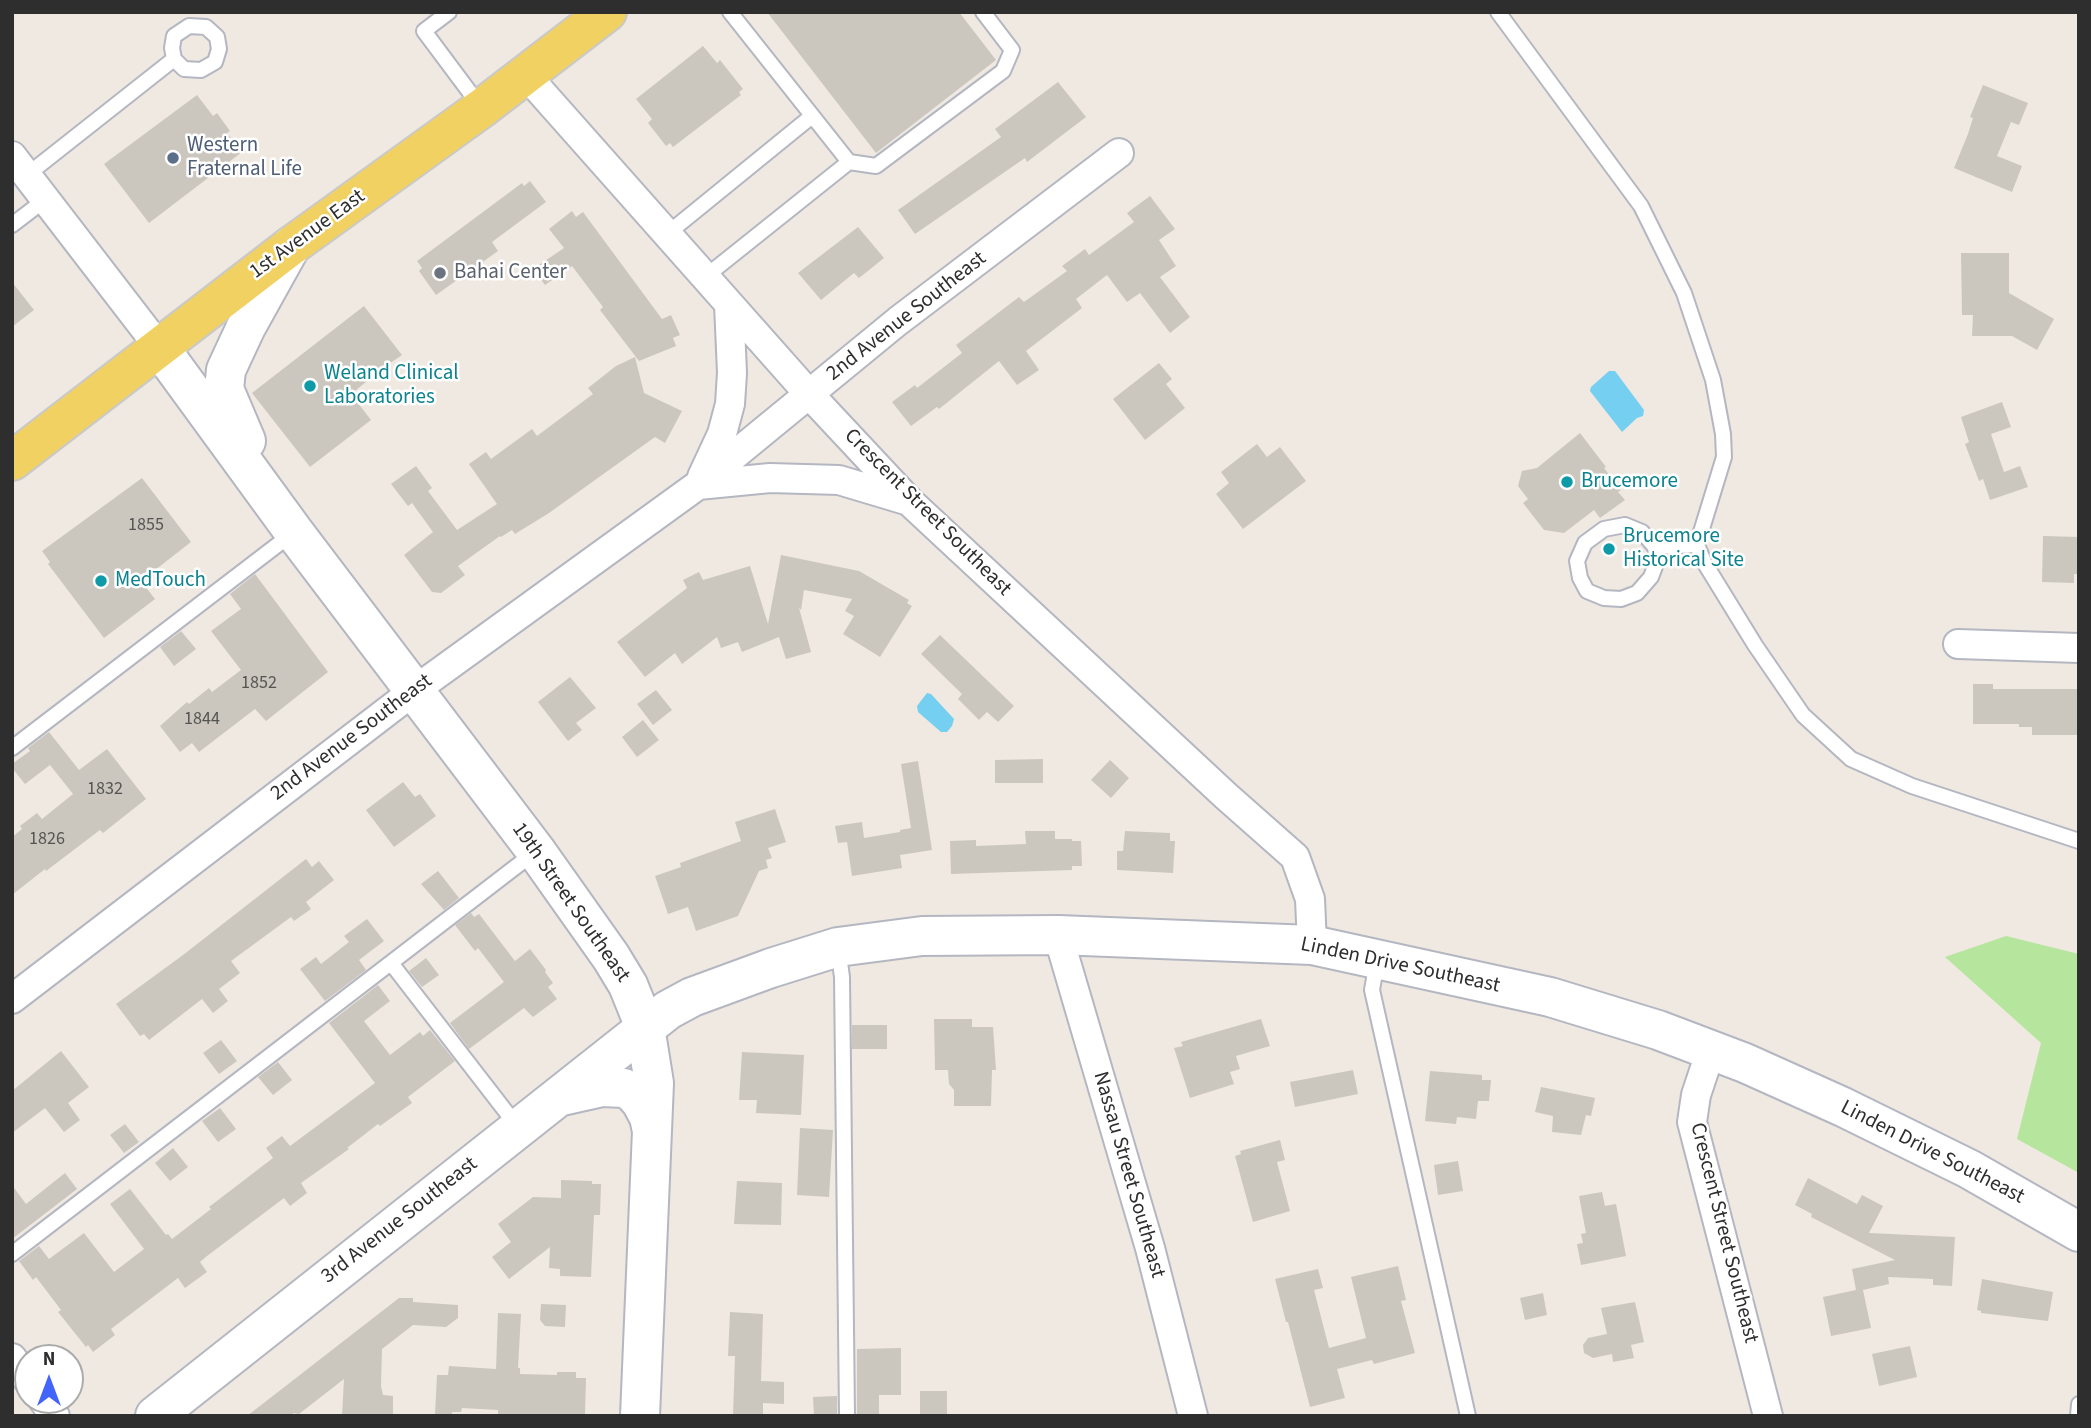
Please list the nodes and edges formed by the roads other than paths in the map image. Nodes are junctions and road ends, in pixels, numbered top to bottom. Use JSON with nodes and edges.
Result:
{"nodes":[{"id":1,"x":449,"y":12,"type":"edge"},
{"id":2,"x":607,"y":12,"type":"edge"},
{"id":3,"x":730,"y":12,"type":"edge"},
{"id":4,"x":983,"y":12,"type":"edge"},
{"id":5,"x":1498,"y":12,"type":"edge"},
{"id":6,"x":174,"y":59,"type":"dead end"},
{"id":7,"x":526,"y":75,"type":"junction"},
{"id":8,"x":482,"y":108,"type":"junction"},
{"id":9,"x":812,"y":116,"type":"junction"},
{"id":10,"x":1119,"y":153,"type":"dead end"},
{"id":11,"x":849,"y":162,"type":"junction"},
{"id":12,"x":19,"y":165,"type":"edge"},
{"id":13,"x":46,"y":199,"type":"junction"},
{"id":14,"x":12,"y":225,"type":"edge"},
{"id":15,"x":667,"y":234,"type":"junction"},
{"id":16,"x":291,"y":246,"type":"junction"},
{"id":17,"x":705,"y":276,"type":"junction"},
{"id":18,"x":729,"y":304,"type":"junction"},
{"id":19,"x":159,"y":347,"type":"junction"},
{"id":20,"x":809,"y":394,"type":"junction"},
{"id":21,"x":12,"y":461,"type":"edge"},
{"id":22,"x":698,"y":485,"type":"junction"},
{"id":23,"x":910,"y":502,"type":"junction"},
{"id":24,"x":285,"y":519,"type":"junction"},
{"id":25,"x":1697,"y":545,"type":"junction"},
{"id":26,"x":1655,"y":547,"type":"junction"},
{"id":27,"x":1958,"y":644,"type":"dead end"},
{"id":28,"x":2079,"y":648,"type":"edge"},
{"id":29,"x":415,"y":690,"type":"junction"},
{"id":30,"x":12,"y":748,"type":"edge"},
{"id":31,"x":2079,"y":841,"type":"edge"},
{"id":32,"x":536,"y":852,"type":"junction"},
{"id":33,"x":1058,"y":935,"type":"junction"},
{"id":34,"x":1312,"y":945,"type":"junction"},
{"id":35,"x":838,"y":947,"type":"junction"},
{"id":36,"x":1377,"y":961,"type":"junction"},
{"id":37,"x":390,"y":963,"type":"junction"},
{"id":38,"x":12,"y":999,"type":"edge"},
{"id":39,"x":645,"y":1027,"type":"junction"},
{"id":40,"x":1711,"y":1050,"type":"junction"},
{"id":41,"x":554,"y":1099,"type":"junction"},
{"id":42,"x":518,"y":1128,"type":"junction"},
{"id":43,"x":652,"y":1131,"type":"junction"},
{"id":44,"x":2079,"y":1231,"type":"edge"},
{"id":45,"x":12,"y":1254,"type":"edge"},
{"id":46,"x":2079,"y":1404,"type":"edge"},
{"id":47,"x":155,"y":1416,"type":"edge"},
{"id":48,"x":640,"y":1416,"type":"edge"},
{"id":49,"x":847,"y":1416,"type":"edge"},
{"id":50,"x":1192,"y":1416,"type":"edge"},
{"id":51,"x":1468,"y":1416,"type":"edge"},
{"id":52,"x":1768,"y":1416,"type":"edge"},
{"id":53,"x":2078,"y":1416,"type":"edge"}],
"edges":[{"from":1,"to":8,"type":"lane"},
{"from":2,"to":7,"type":"main road","name":"1st Avenue East"},
{"from":3,"to":9,"type":"lane"},
{"from":4,"to":11,"type":"lane"},
{"from":5,"to":25,"type":"lane"},
{"from":6,"to":12,"type":"lane"},
{"from":7,"to":8,"type":"main road","name":"1st Avenue East"},
{"from":7,"to":15,"type":"street","name":"Crescent Street Southeast"},
{"from":8,"to":16,"type":"main road","name":"1st Avenue East"},
{"from":9,"to":11,"type":"lane"},
{"from":9,"to":15,"type":"lane"},
{"from":10,"to":20,"type":"street","name":"2nd Avenue Southeast"},
{"from":11,"to":17,"type":"lane"},
{"from":12,"to":13,"type":"street"},
{"from":13,"to":14,"type":"lane"},
{"from":13,"to":19,"type":"street"},
{"from":15,"to":17,"type":"street","name":"Crescent Street Southeast"},
{"from":16,"to":19,"type":"main road","name":"1st Avenue East"},
{"from":16,"to":24,"type":"main road","name":"19th Street Southeast"},
{"from":17,"to":18,"type":"street","name":"Crescent Street Southeast"},
{"from":18,"to":20,"type":"street","name":"Crescent Street Southeast"},
{"from":18,"to":22,"type":"street","name":"2nd Avenue Southeast"},
{"from":19,"to":21,"type":"main road","name":"1st Avenue East"},
{"from":19,"to":24,"type":"main road","name":"19th Street Southeast"},
{"from":20,"to":22,"type":"street","name":"2nd Avenue Southeast"},
{"from":20,"to":23,"type":"street","name":"Crescent Street Southeast"},
{"from":22,"to":23,"type":"street"},
{"from":22,"to":29,"type":"street","name":"2nd Avenue Southeast"},
{"from":23,"to":34,"type":"street","name":"Crescent Street Southeast"},
{"from":24,"to":29,"type":"main road","name":"19th Street Southeast"},
{"from":24,"to":30,"type":"lane"},
{"from":25,"to":26,"type":"lane"},
{"from":25,"to":31,"type":"lane"},
{"from":26,"to":26,"type":"lane"},
{"from":27,"to":28,"type":"street"},
{"from":29,"to":32,"type":"main road","name":"19th Street Southeast"},
{"from":29,"to":38,"type":"street","name":"2nd Avenue Southeast"},
{"from":32,"to":37,"type":"lane"},
{"from":32,"to":39,"type":"main road","name":"19th Street Southeast"},
{"from":33,"to":34,"type":"main road","name":"Linden Drive Southeast"},
{"from":33,"to":35,"type":"main road","name":"Linden Drive Southeast"},
{"from":33,"to":50,"type":"street","name":"Nassau Street Southeast"},
{"from":34,"to":36,"type":"main road","name":"Linden Drive Southeast"},
{"from":35,"to":39,"type":"main road","name":"Linden Drive Southeast"},
{"from":35,"to":49,"type":"lane"},
{"from":36,"to":40,"type":"main road","name":"Linden Drive Southeast"},
{"from":36,"to":51,"type":"lane"},
{"from":37,"to":42,"type":"lane"},
{"from":37,"to":45,"type":"lane"},
{"from":39,"to":41,"type":"main road","name":"3rd Avenue Southeast"},
{"from":39,"to":43,"type":"main road","name":"19th Street Southeast"},
{"from":40,"to":44,"type":"main road","name":"Linden Drive Southeast"},
{"from":40,"to":52,"type":"street","name":"Crescent Street Southeast"},
{"from":41,"to":42,"type":"main road","name":"3rd Avenue Southeast"},
{"from":41,"to":43,"type":"main road"},
{"from":42,"to":47,"type":"main road","name":"3rd Avenue Southeast"},
{"from":43,"to":48,"type":"main road","name":"19th Street Southeast"},
{"from":46,"to":53,"type":"lane"}]}
